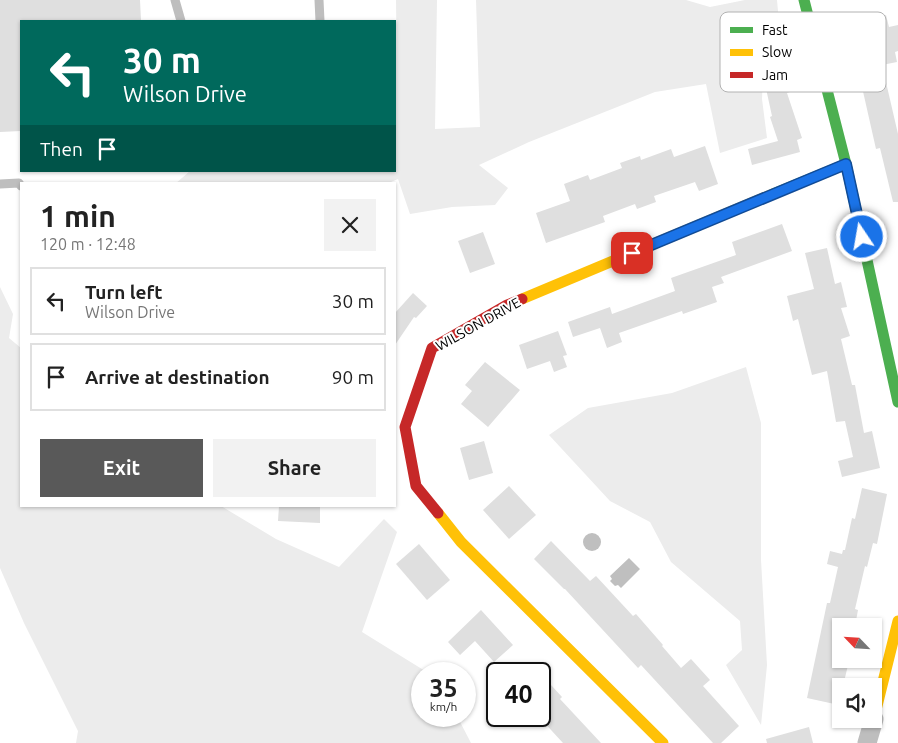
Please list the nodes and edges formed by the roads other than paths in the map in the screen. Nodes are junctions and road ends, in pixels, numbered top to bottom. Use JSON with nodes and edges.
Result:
{"nodes":[{"id":1,"x":175,"y":0,"type":"edge"},
{"id":2,"x":319,"y":0,"type":"edge"},
{"id":3,"x":181,"y":20,"type":"edge"},
{"id":4,"x":320,"y":20,"type":"edge"},
{"id":5,"x":828,"y":92,"type":"edge"},
{"id":6,"x":846,"y":164,"type":"junction"},
{"id":7,"x":0,"y":184,"type":"edge"},
{"id":8,"x":20,"y":184,"type":"edge"},
{"id":9,"x":898,"y":402,"type":"edge"},
{"id":10,"x":898,"y":621,"type":"edge"},
{"id":11,"x":882,"y":686,"type":"edge"},
{"id":12,"x":871,"y":728,"type":"edge"},
{"id":13,"x":663,"y":743,"type":"edge"},
{"id":14,"x":867,"y":743,"type":"edge"}],
"edges":[{"from":1,"to":3,"type":"lane"},
{"from":2,"to":4,"type":"lane"},
{"from":5,"to":6,"type":"street"},
{"from":6,"to":9,"type":"street"},
{"from":6,"to":13,"type":"street","name":"WILSON DRIVE"},
{"from":7,"to":8,"type":"lane"},
{"from":10,"to":11,"type":"street"},
{"from":12,"to":14,"type":"street"}]}
